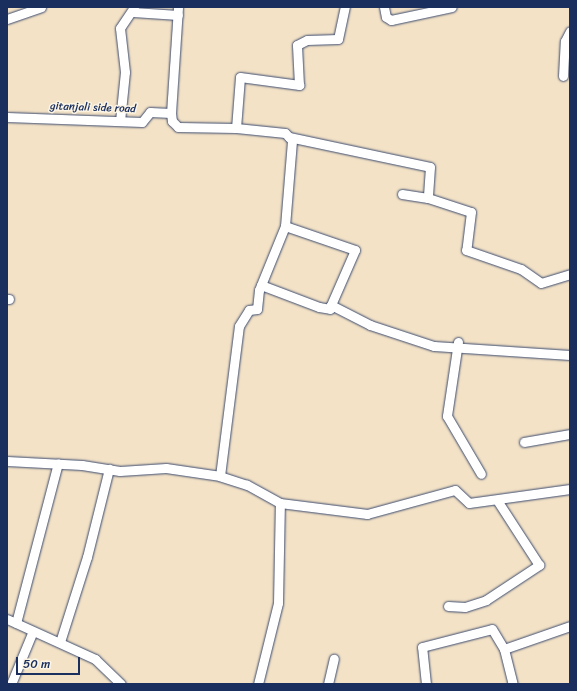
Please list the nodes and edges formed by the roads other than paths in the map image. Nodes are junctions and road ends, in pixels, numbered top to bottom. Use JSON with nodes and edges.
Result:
{"nodes":[{"id":1,"x":41,"y":7,"type":"edge"},
{"id":2,"x":345,"y":7,"type":"edge"},
{"id":3,"x":384,"y":7,"type":"edge"},
{"id":4,"x":452,"y":7,"type":"edge"},
{"id":5,"x":134,"y":10,"type":"edge"},
{"id":6,"x":178,"y":11,"type":"edge"},
{"id":7,"x":7,"y":19,"type":"edge"},
{"id":8,"x":570,"y":31,"type":"edge"},
{"id":9,"x":563,"y":76,"type":"dead end"},
{"id":10,"x":170,"y":113,"type":"junction"},
{"id":11,"x":7,"y":117,"type":"edge"},
{"id":12,"x":120,"y":121,"type":"junction"},
{"id":13,"x":236,"y":128,"type":"junction"},
{"id":14,"x":289,"y":137,"type":"junction"},
{"id":15,"x":402,"y":194,"type":"dead end"},
{"id":16,"x":428,"y":198,"type":"junction"},
{"id":17,"x":285,"y":226,"type":"junction"},
{"id":18,"x":570,"y":274,"type":"edge"},
{"id":19,"x":261,"y":285,"type":"junction"},
{"id":20,"x":331,"y":305,"type":"junction"},
{"id":21,"x":457,"y":344,"type":"junction"},
{"id":22,"x":570,"y":355,"type":"edge"},
{"id":23,"x":570,"y":434,"type":"edge"},
{"id":24,"x":524,"y":442,"type":"dead end"},
{"id":25,"x":7,"y":462,"type":"edge"},
{"id":26,"x":58,"y":463,"type":"junction"},
{"id":27,"x":109,"y":469,"type":"junction"},
{"id":28,"x":481,"y":474,"type":"dead end"},
{"id":29,"x":220,"y":476,"type":"junction"},
{"id":30,"x":570,"y":488,"type":"edge"},
{"id":31,"x":497,"y":500,"type":"junction"},
{"id":32,"x":280,"y":503,"type":"junction"},
{"id":33,"x":448,"y":606,"type":"dead end"},
{"id":34,"x":7,"y":619,"type":"edge"},
{"id":35,"x":16,"y":623,"type":"junction"},
{"id":36,"x":570,"y":626,"type":"edge"},
{"id":37,"x":33,"y":631,"type":"junction"},
{"id":38,"x":60,"y":642,"type":"junction"},
{"id":39,"x":504,"y":650,"type":"junction"},
{"id":40,"x":334,"y":659,"type":"dead end"},
{"id":41,"x":11,"y":684,"type":"edge"},
{"id":42,"x":121,"y":684,"type":"edge"},
{"id":43,"x":258,"y":684,"type":"edge"},
{"id":44,"x":328,"y":684,"type":"edge"},
{"id":45,"x":426,"y":684,"type":"edge"},
{"id":46,"x":513,"y":684,"type":"edge"}],
"edges":[{"from":1,"to":7,"type":"street"},
{"from":2,"to":13,"type":"street"},
{"from":3,"to":4,"type":"street"},
{"from":5,"to":6,"type":"street"},
{"from":5,"to":12,"type":"street"},
{"from":6,"to":10,"type":"street"},
{"from":8,"to":9,"type":"street"},
{"from":10,"to":12,"type":"street","name":"gitanjali side road"},
{"from":10,"to":13,"type":"street"},
{"from":11,"to":12,"type":"street","name":"gitanjali side road"},
{"from":13,"to":14,"type":"street"},
{"from":14,"to":16,"type":"street"},
{"from":14,"to":17,"type":"street"},
{"from":15,"to":16,"type":"street"},
{"from":16,"to":18,"type":"street"},
{"from":17,"to":19,"type":"street"},
{"from":17,"to":20,"type":"street"},
{"from":19,"to":20,"type":"street"},
{"from":19,"to":29,"type":"street"},
{"from":20,"to":21,"type":"street"},
{"from":21,"to":22,"type":"street"},
{"from":21,"to":28,"type":"street"},
{"from":23,"to":24,"type":"street"},
{"from":25,"to":26,"type":"street"},
{"from":26,"to":27,"type":"street"},
{"from":26,"to":35,"type":"street"},
{"from":27,"to":29,"type":"street"},
{"from":27,"to":38,"type":"street"},
{"from":29,"to":32,"type":"street"},
{"from":30,"to":31,"type":"street"},
{"from":31,"to":32,"type":"street"},
{"from":31,"to":33,"type":"street"},
{"from":32,"to":43,"type":"street"},
{"from":34,"to":35,"type":"street"},
{"from":35,"to":37,"type":"street"},
{"from":36,"to":39,"type":"street"},
{"from":37,"to":38,"type":"street"},
{"from":37,"to":41,"type":"street"},
{"from":38,"to":42,"type":"street"},
{"from":39,"to":45,"type":"street"},
{"from":39,"to":46,"type":"street"},
{"from":40,"to":44,"type":"street"}]}
